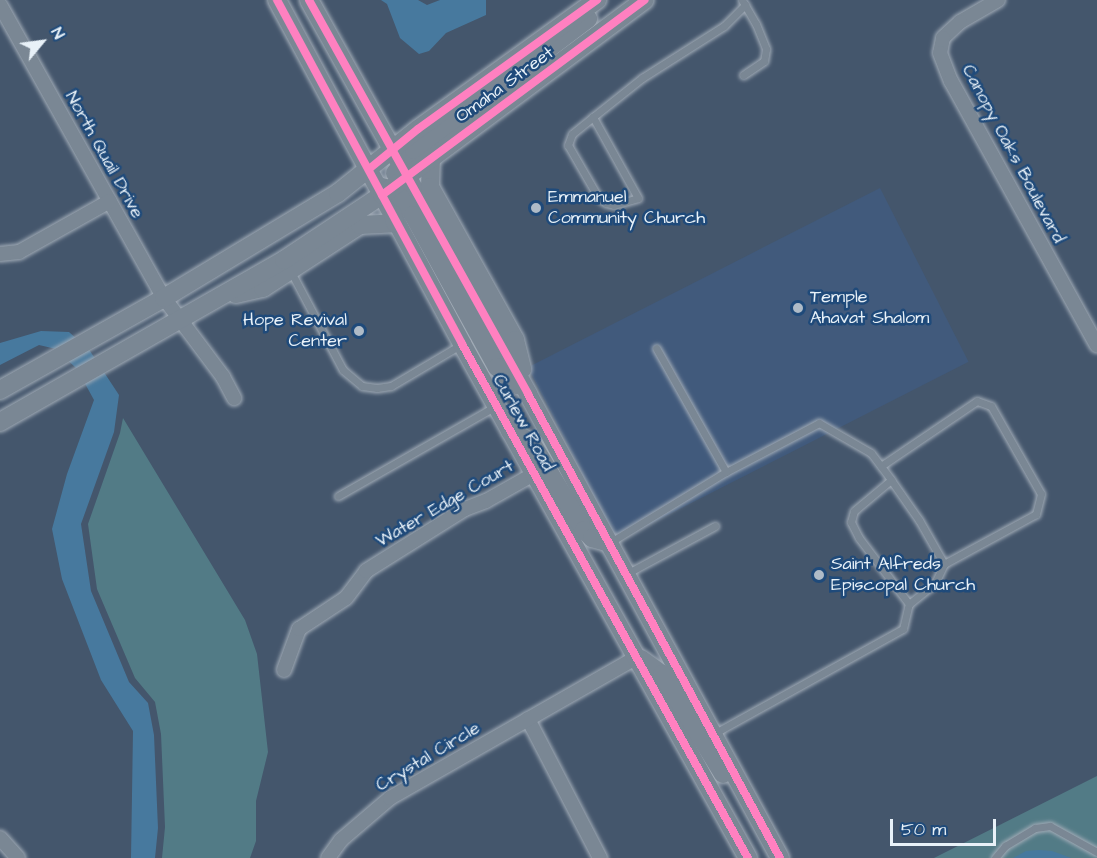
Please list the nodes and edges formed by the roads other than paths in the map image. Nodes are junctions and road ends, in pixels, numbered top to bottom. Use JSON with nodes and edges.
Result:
{"nodes":[{"id":1,"x":277,"y":0,"type":"edge"},
{"id":2,"x":290,"y":0,"type":"edge"},
{"id":3,"x":309,"y":0,"type":"edge"},
{"id":4,"x":597,"y":0,"type":"edge"},
{"id":5,"x":610,"y":0,"type":"edge"},
{"id":6,"x":645,"y":0,"type":"edge"},
{"id":7,"x":998,"y":0,"type":"edge"},
{"id":8,"x":744,"y":2,"type":"edge"},
{"id":9,"x":0,"y":5,"type":"edge"},
{"id":10,"x":743,"y":75,"type":"dead end"},
{"id":11,"x":593,"y":117,"type":"junction"},
{"id":12,"x":431,"y":158,"type":"junction"},
{"id":13,"x":386,"y":170,"type":"junction"},
{"id":14,"x":110,"y":201,"type":"junction"},
{"id":15,"x":396,"y":223,"type":"junction"},
{"id":16,"x":0,"y":254,"type":"edge"},
{"id":17,"x":290,"y":270,"type":"junction"},
{"id":18,"x":164,"y":298,"type":"junction"},
{"id":19,"x":217,"y":298,"type":"junction"},
{"id":20,"x":182,"y":320,"type":"junction"},
{"id":21,"x":462,"y":344,"type":"junction"},
{"id":22,"x":1097,"y":345,"type":"edge"},
{"id":23,"x":656,"y":348,"type":"dead end"},
{"id":24,"x":3,"y":389,"type":"edge"},
{"id":25,"x":528,"y":394,"type":"junction"},
{"id":26,"x":234,"y":398,"type":"dead end"},
{"id":27,"x":496,"y":406,"type":"junction"},
{"id":28,"x":0,"y":422,"type":"edge"},
{"id":29,"x":510,"y":431,"type":"junction"},
{"id":30,"x":881,"y":466,"type":"junction"},
{"id":31,"x":726,"y":472,"type":"junction"},
{"id":32,"x":534,"y":474,"type":"junction"},
{"id":33,"x":891,"y":480,"type":"junction"},
{"id":34,"x":338,"y":496,"type":"dead end"},
{"id":35,"x":715,"y":526,"type":"dead end"},
{"id":36,"x":609,"y":543,"type":"junction"},
{"id":37,"x":944,"y":564,"type":"junction"},
{"id":38,"x":626,"y":575,"type":"junction"},
{"id":39,"x":909,"y":604,"type":"junction"},
{"id":40,"x":638,"y":657,"type":"junction"},
{"id":41,"x":284,"y":670,"type":"dead end"},
{"id":42,"x":528,"y":719,"type":"junction"},
{"id":43,"x":712,"y":735,"type":"junction"},
{"id":44,"x":741,"y":788,"type":"junction"},
{"id":45,"x":0,"y":838,"type":"edge"},
{"id":46,"x":1097,"y":852,"type":"edge"},
{"id":47,"x":18,"y":858,"type":"edge"},
{"id":48,"x":328,"y":858,"type":"edge"},
{"id":49,"x":600,"y":858,"type":"edge"},
{"id":50,"x":748,"y":858,"type":"edge"},
{"id":51,"x":780,"y":858,"type":"edge"},
{"id":52,"x":994,"y":858,"type":"edge"}],
"edges":[{"from":1,"to":13,"type":"main road","name":"Curlew Road"},
{"from":2,"to":13,"type":"main road"},
{"from":3,"to":13,"type":"main road","name":"Curlew Road"},
{"from":4,"to":13,"type":"main road","name":"Omaha Street"},
{"from":5,"to":13,"type":"main road"},
{"from":6,"to":12,"type":"main road","name":"Omaha Street"},
{"from":7,"to":22,"type":"street","name":"Canopy Oaks Boulevard"},
{"from":8,"to":10,"type":"lane"},
{"from":8,"to":11,"type":"lane"},
{"from":9,"to":14,"type":"street","name":"North Quail Drive"},
{"from":11,"to":11,"type":"lane"},
{"from":12,"to":13,"type":"main road","name":"Omaha Street"},
{"from":12,"to":25,"type":"main road"},
{"from":13,"to":15,"type":"main road","name":"Curlew Road"},
{"from":13,"to":18,"type":"main road","name":"Omaha Street"},
{"from":13,"to":19,"type":"main road","name":"Omaha Street"},
{"from":13,"to":25,"type":"main road","name":"Curlew Road"},
{"from":14,"to":16,"type":"street"},
{"from":14,"to":18,"type":"street","name":"North Quail Drive"},
{"from":15,"to":17,"type":"main road"},
{"from":15,"to":21,"type":"main road","name":"Curlew Road"},
{"from":17,"to":19,"type":"main road"},
{"from":17,"to":21,"type":"lane"},
{"from":18,"to":20,"type":"street","name":"North Quail Drive"},
{"from":18,"to":24,"type":"main road","name":"Omaha Street"},
{"from":19,"to":20,"type":"main road","name":"Omaha Street"},
{"from":20,"to":26,"type":"street","name":"North Quail Drive"},
{"from":20,"to":28,"type":"main road","name":"Omaha Street"},
{"from":21,"to":27,"type":"main road","name":"Curlew Road"},
{"from":23,"to":31,"type":"lane"},
{"from":25,"to":36,"type":"main road","name":"Curlew Road"},
{"from":27,"to":29,"type":"main road","name":"Curlew Road"},
{"from":27,"to":34,"type":"lane"},
{"from":29,"to":32,"type":"main road","name":"Curlew Road"},
{"from":29,"to":36,"type":"main road"},
{"from":30,"to":31,"type":"lane"},
{"from":30,"to":33,"type":"lane"},
{"from":30,"to":37,"type":"lane"},
{"from":31,"to":36,"type":"lane"},
{"from":32,"to":40,"type":"main road","name":"Curlew Road"},
{"from":32,"to":41,"type":"street","name":"Water Edge Court"},
{"from":33,"to":37,"type":"lane"},
{"from":33,"to":39,"type":"lane"},
{"from":35,"to":38,"type":"lane"},
{"from":36,"to":38,"type":"main road","name":"Curlew Road"},
{"from":37,"to":39,"type":"lane"},
{"from":38,"to":43,"type":"main road","name":"Curlew Road"},
{"from":39,"to":43,"type":"lane"},
{"from":40,"to":42,"type":"street","name":"Crystal Circle"},
{"from":40,"to":44,"type":"main road"},
{"from":40,"to":50,"type":"main road","name":"Curlew Road"},
{"from":42,"to":48,"type":"street","name":"Crystal Circle"},
{"from":42,"to":49,"type":"street"},
{"from":43,"to":44,"type":"main road","name":"Curlew Road"},
{"from":44,"to":51,"type":"main road","name":"Curlew Road"},
{"from":45,"to":47,"type":"street"},
{"from":46,"to":52,"type":"lane"}]}
